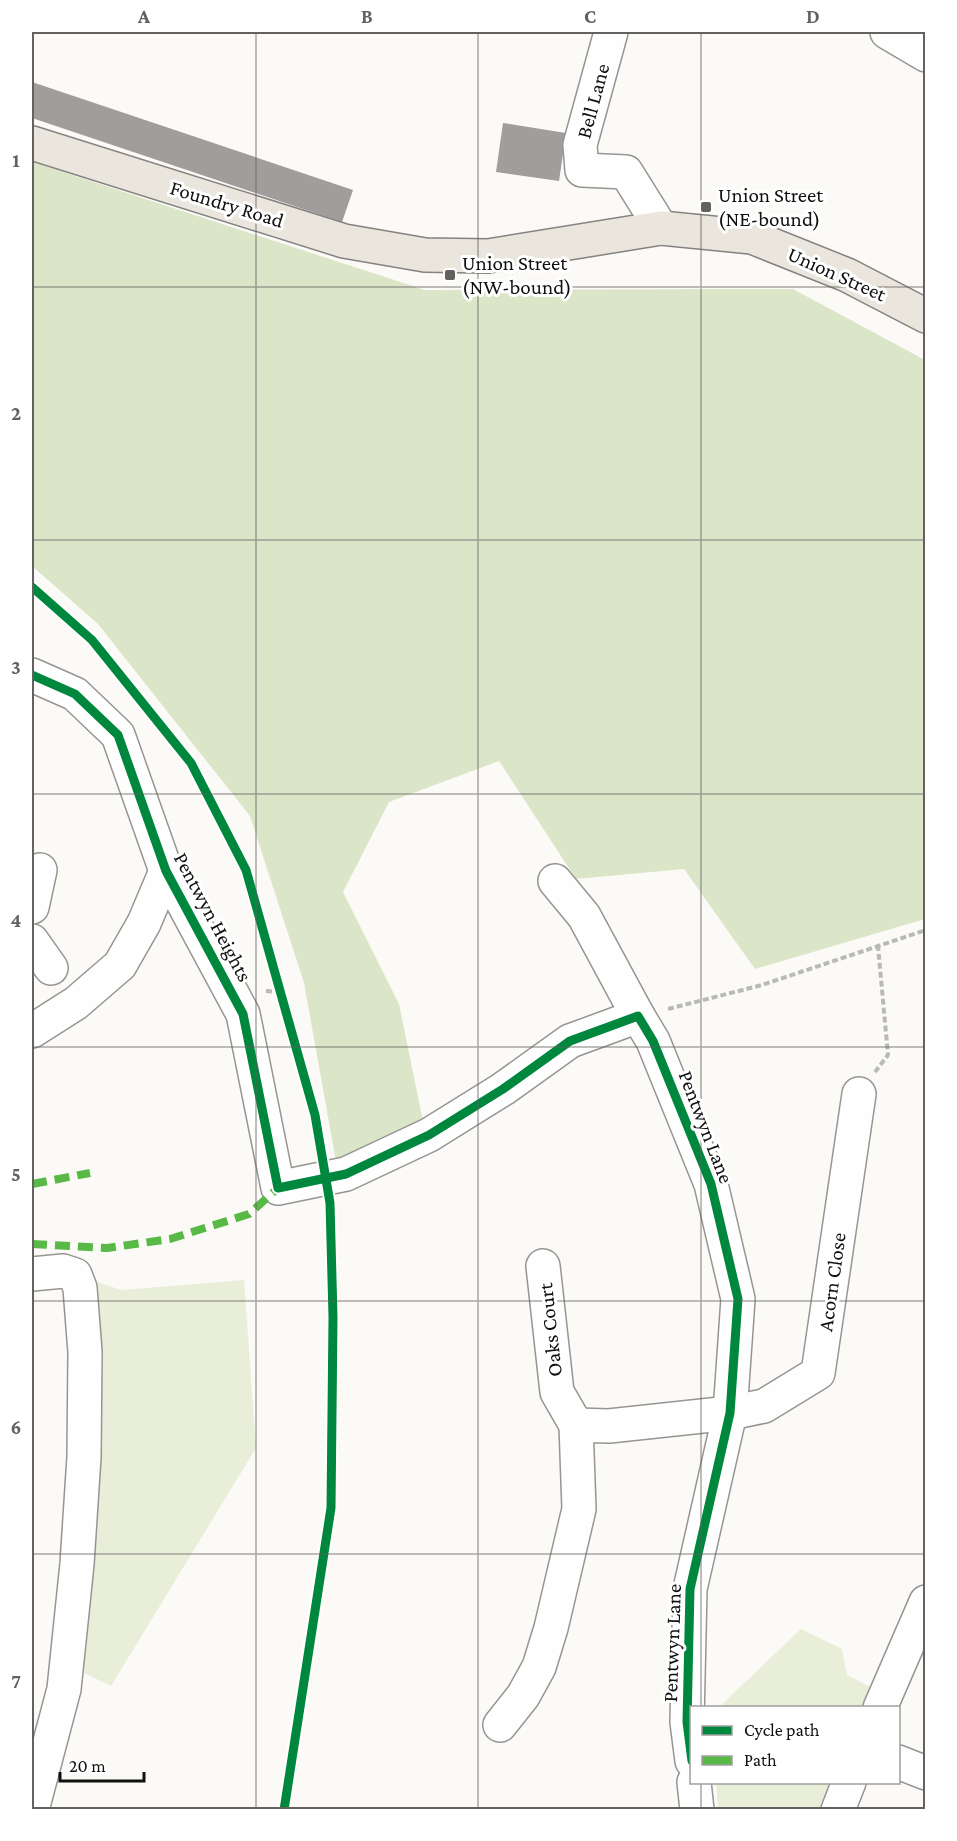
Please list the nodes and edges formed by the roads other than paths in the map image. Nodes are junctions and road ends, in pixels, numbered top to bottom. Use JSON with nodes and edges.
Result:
{"nodes":[{"id":1,"x":611,"y":32,"type":"edge"},
{"id":2,"x":887,"y":32,"type":"edge"},
{"id":3,"x":926,"y":55,"type":"edge"},
{"id":4,"x":32,"y":143,"type":"edge"},
{"id":5,"x":661,"y":228,"type":"junction"},
{"id":6,"x":425,"y":255,"type":"joint"},
{"id":7,"x":926,"y":316,"type":"edge"},
{"id":8,"x":32,"y":675,"type":"edge"},
{"id":9,"x":40,"y":870,"type":"dead end"},
{"id":10,"x":166,"y":871,"type":"junction"},
{"id":11,"x":555,"y":881,"type":"dead end"},
{"id":12,"x":32,"y":908,"type":"edge"},
{"id":13,"x":32,"y":941,"type":"edge"},
{"id":14,"x":51,"y":968,"type":"dead end"},
{"id":15,"x":638,"y":1016,"type":"junction"},
{"id":16,"x":32,"y":1032,"type":"edge"},
{"id":17,"x":859,"y":1094,"type":"road end"},
{"id":18,"x":543,"y":1266,"type":"dead end"},
{"id":19,"x":32,"y":1274,"type":"edge"},
{"id":20,"x":730,"y":1413,"type":"junction"},
{"id":21,"x":576,"y":1425,"type":"junction"},
{"id":22,"x":926,"y":1602,"type":"edge"},
{"id":23,"x":880,"y":1706,"type":"edge"},
{"id":24,"x":500,"y":1725,"type":"dead end"},
{"id":25,"x":690,"y":1745,"type":"edge"},
{"id":26,"x":900,"y":1763,"type":"edge"},
{"id":27,"x":926,"y":1773,"type":"edge"},
{"id":28,"x":694,"y":1784,"type":"edge"},
{"id":29,"x":848,"y":1784,"type":"edge"},
{"id":30,"x":32,"y":1809,"type":"edge"},
{"id":31,"x":697,"y":1809,"type":"edge"},
{"id":32,"x":838,"y":1809,"type":"edge"}],
"edges":[{"from":1,"to":5,"type":"street","name":"Bell Lane"},
{"from":2,"to":3,"type":"street"},
{"from":4,"to":6,"type":"main road","name":"Foundry Road"},
{"from":5,"to":6,"type":"main road","name":"Union Street"},
{"from":5,"to":7,"type":"main road","name":"Union Street"},
{"from":8,"to":10,"type":"street","name":"Pentwyn Heights"},
{"from":9,"to":12,"type":"street"},
{"from":10,"to":15,"type":"street","name":"Pentwyn Heights"},
{"from":10,"to":16,"type":"street"},
{"from":11,"to":15,"type":"street","name":"Pentwyn Lane"},
{"from":13,"to":14,"type":"street"},
{"from":15,"to":20,"type":"street","name":"Pentwyn Lane"},
{"from":17,"to":20,"type":"street","name":"Acorn Close"},
{"from":18,"to":21,"type":"street","name":"Oaks Court"},
{"from":19,"to":30,"type":"street"},
{"from":20,"to":21,"type":"street"},
{"from":20,"to":25,"type":"street","name":"Pentwyn Lane"},
{"from":21,"to":24,"type":"street","name":"Oaks Court"},
{"from":22,"to":23,"type":"street"},
{"from":26,"to":27,"type":"street"},
{"from":28,"to":31,"type":"street"},
{"from":29,"to":32,"type":"street"}]}
